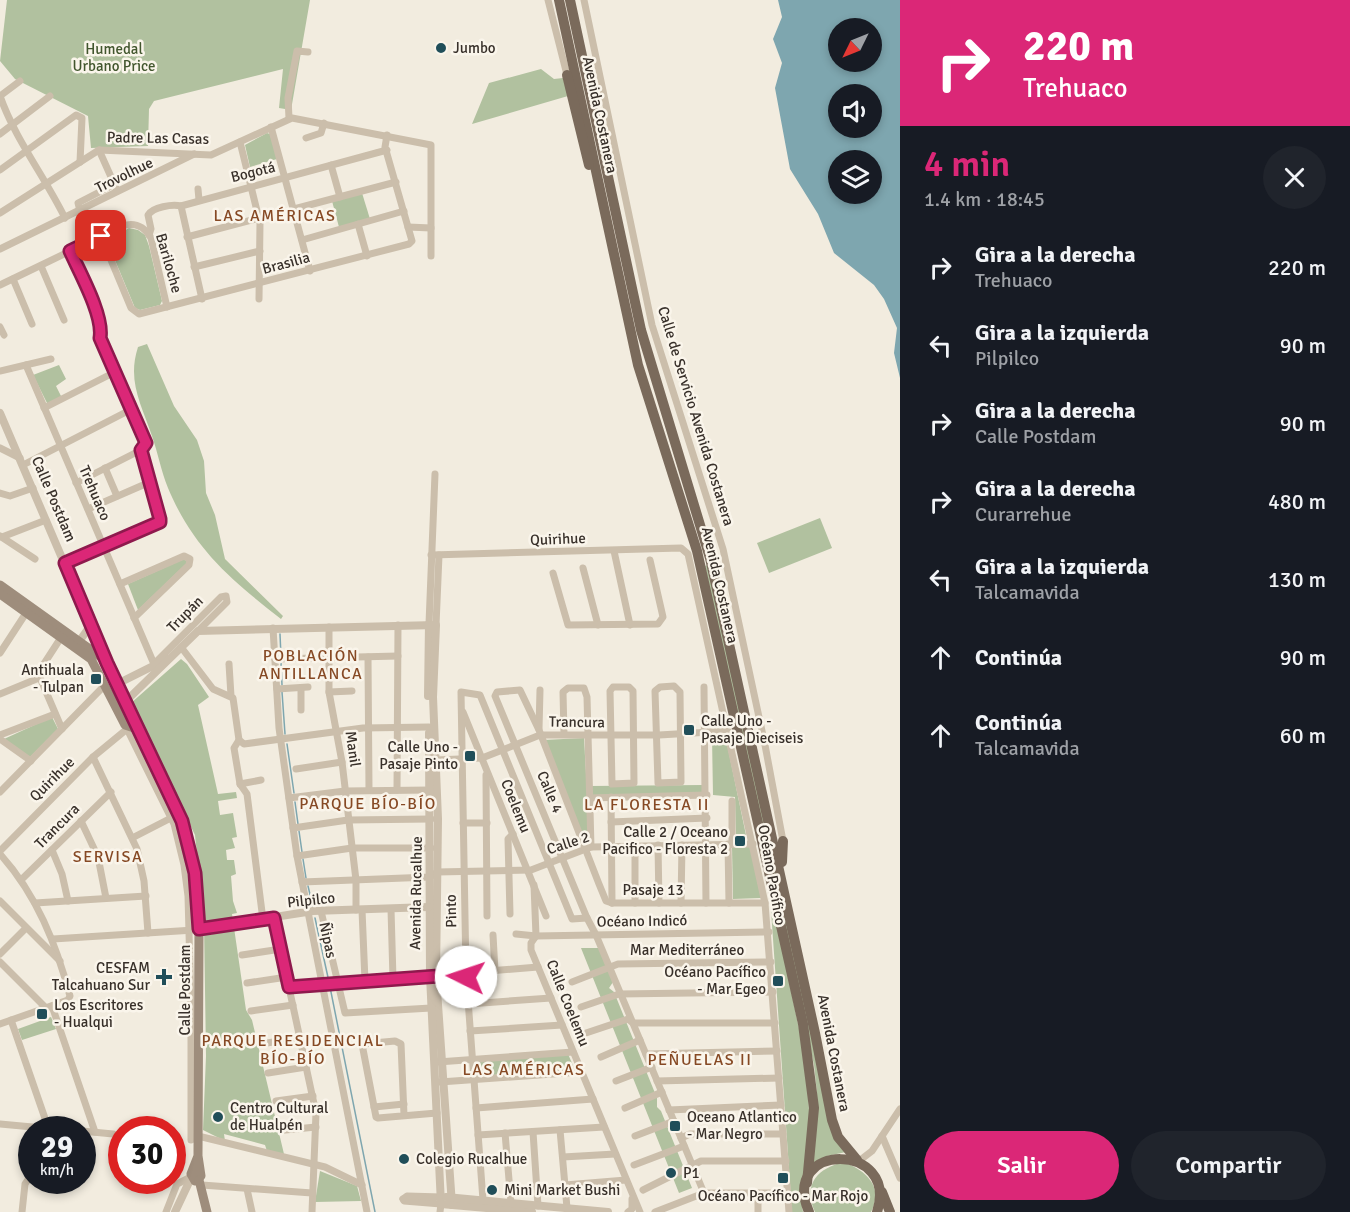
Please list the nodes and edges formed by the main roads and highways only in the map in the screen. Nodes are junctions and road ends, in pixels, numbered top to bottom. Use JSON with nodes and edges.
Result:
{"nodes":[{"id":1,"x":559,"y":0,"type":"edge"},
{"id":2,"x":570,"y":0,"type":"edge"},
{"id":3,"x":567,"y":75,"type":"road end"},
{"id":4,"x":609,"y":231,"type":"junction"},
{"id":5,"x":0,"y":585,"type":"edge"},
{"id":6,"x":0,"y":594,"type":"edge"},
{"id":7,"x":29,"y":609,"type":"junction"},
{"id":8,"x":77,"y":644,"type":"junction"},
{"id":9,"x":111,"y":696,"type":"junction"},
{"id":10,"x":125,"y":702,"type":"junction"},
{"id":11,"x":130,"y":728,"type":"junction"},
{"id":12,"x":783,"y":841,"type":"road end"},
{"id":13,"x":781,"y":877,"type":"junction"},
{"id":14,"x":858,"y":1160,"type":"junction"},
{"id":15,"x":807,"y":1183,"type":"junction"},
{"id":16,"x":880,"y":1186,"type":"junction"},
{"id":17,"x":808,"y":1210,"type":"edge"},
{"id":18,"x":207,"y":1212,"type":"edge"},
{"id":19,"x":877,"y":1212,"type":"edge"},
{"id":20,"x":890,"y":1212,"type":"edge"}],
"edges":[{"from":1,"to":4,"type":"main road","name":"Avenida Costanera"},
{"from":2,"to":13,"type":"main road","name":"Avenida Costanera"},
{"from":3,"to":4,"type":"main road"},
{"from":4,"to":15,"type":"main road","name":"Avenida Costanera"},
{"from":5,"to":7,"type":"main road"},
{"from":6,"to":7,"type":"main road"},
{"from":7,"to":8,"type":"main road"},
{"from":8,"to":9,"type":"main road","name":"Calle Postdam"},
{"from":8,"to":10,"type":"main road","name":"Calle Postdam"},
{"from":9,"to":10,"type":"main road"},
{"from":9,"to":11,"type":"main road","name":"Calle Postdam"},
{"from":10,"to":11,"type":"main road","name":"Calle Postdam"},
{"from":11,"to":18,"type":"main road","name":"Calle Postdam"},
{"from":12,"to":13,"type":"main road"},
{"from":13,"to":14,"type":"main road","name":"Avenida Costanera"},
{"from":14,"to":15,"type":"main road"},
{"from":14,"to":16,"type":"main road","name":"Avenida Costanera"},
{"from":15,"to":17,"type":"main road","name":"Avenida Costanera"},
{"from":16,"to":19,"type":"main road"},
{"from":16,"to":20,"type":"main road"}]}
